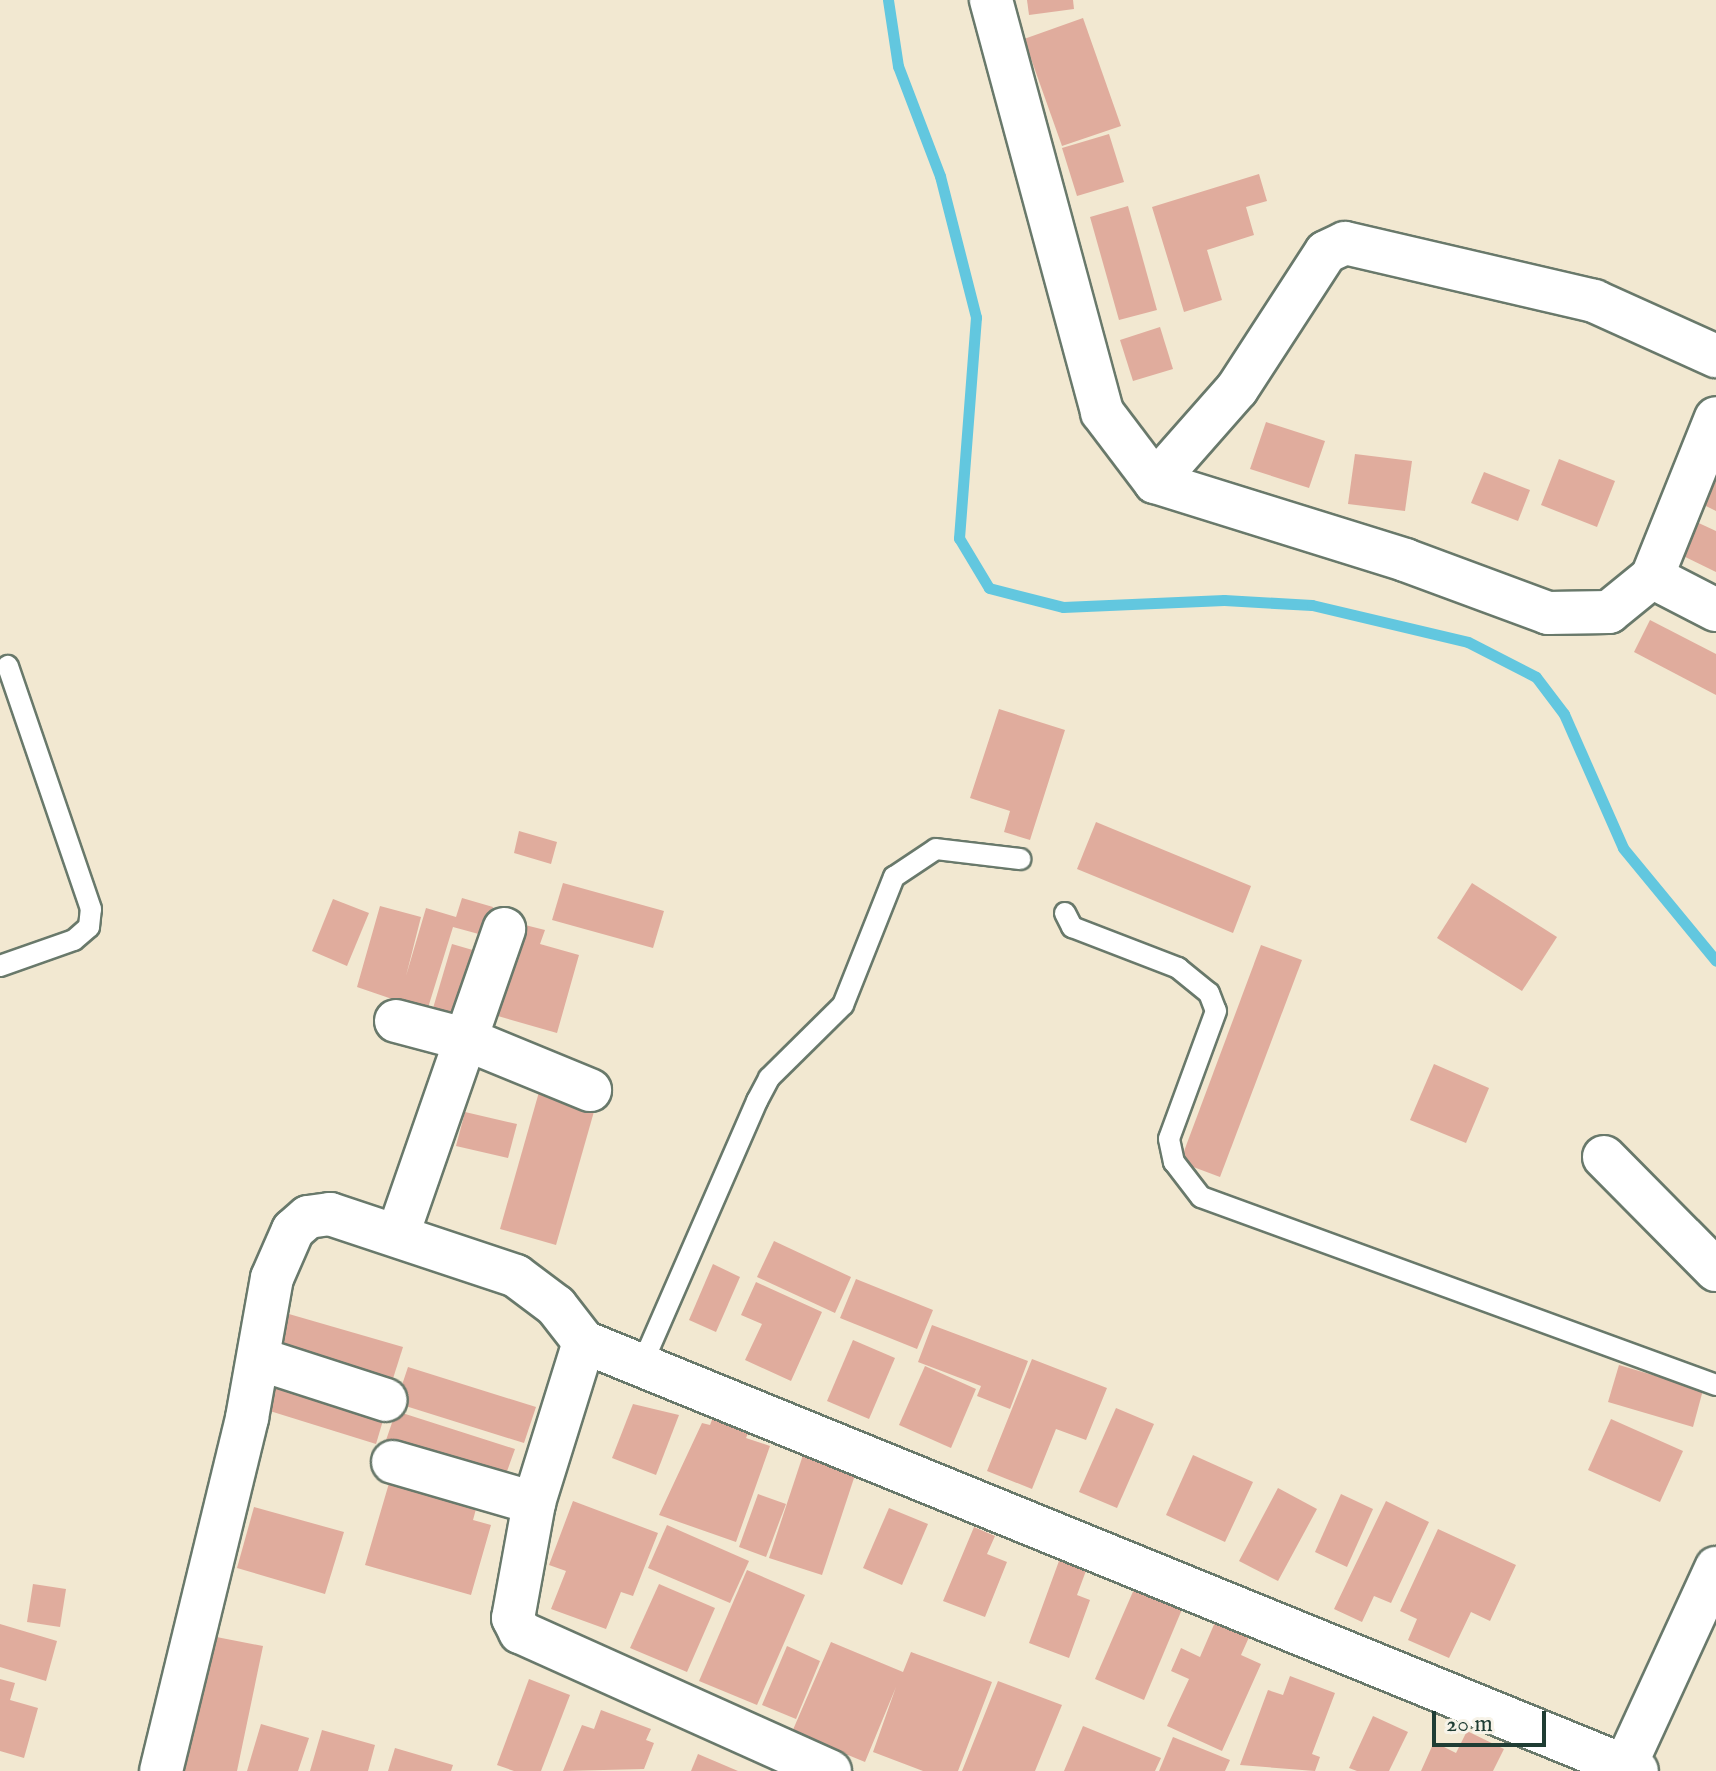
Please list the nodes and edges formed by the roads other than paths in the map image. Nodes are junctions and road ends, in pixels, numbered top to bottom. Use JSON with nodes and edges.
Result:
{"nodes":[{"id":1,"x":991,"y":0,"type":"edge"},
{"id":2,"x":1716,"y":356,"type":"edge"},
{"id":3,"x":1716,"y":418,"type":"edge"},
{"id":4,"x":1155,"y":482,"type":"junction"},
{"id":5,"x":1652,"y":577,"type":"junction"},
{"id":6,"x":1716,"y":610,"type":"edge"},
{"id":7,"x":8,"y":666,"type":"dead end"},
{"id":8,"x":1020,"y":859,"type":"dead end"},
{"id":9,"x":1065,"y":913,"type":"dead end"},
{"id":10,"x":504,"y":929,"type":"dead end"},
{"id":11,"x":0,"y":966,"type":"edge"},
{"id":12,"x":396,"y":1021,"type":"dead end"},
{"id":13,"x":468,"y":1040,"type":"junction"},
{"id":14,"x":590,"y":1090,"type":"dead end"},
{"id":15,"x":1604,"y":1157,"type":"dead end"},
{"id":16,"x":398,"y":1234,"type":"junction"},
{"id":17,"x":1716,"y":1270,"type":"edge"},
{"id":18,"x":584,"y":1342,"type":"junction"},
{"id":19,"x":259,"y":1359,"type":"junction"},
{"id":20,"x":643,"y":1362,"type":"junction"},
{"id":21,"x":1716,"y":1385,"type":"edge"},
{"id":22,"x":386,"y":1400,"type":"dead end"},
{"id":23,"x":393,"y":1462,"type":"dead end"},
{"id":24,"x":534,"y":1503,"type":"junction"},
{"id":25,"x":1716,"y":1568,"type":"edge"},
{"id":26,"x":1632,"y":1768,"type":"edge"},
{"id":27,"x":161,"y":1771,"type":"edge"},
{"id":28,"x":830,"y":1771,"type":"edge"}],
"edges":[{"from":1,"to":4,"type":"street"},
{"from":2,"to":4,"type":"street"},
{"from":3,"to":5,"type":"street"},
{"from":4,"to":5,"type":"street"},
{"from":5,"to":6,"type":"street"},
{"from":7,"to":11,"type":"lane"},
{"from":8,"to":20,"type":"lane"},
{"from":9,"to":21,"type":"lane"},
{"from":10,"to":13,"type":"street"},
{"from":12,"to":13,"type":"street"},
{"from":13,"to":14,"type":"street"},
{"from":13,"to":16,"type":"street"},
{"from":15,"to":17,"type":"street"},
{"from":16,"to":18,"type":"street"},
{"from":16,"to":19,"type":"street"},
{"from":18,"to":20,"type":"street"},
{"from":18,"to":24,"type":"street"},
{"from":19,"to":22,"type":"street"},
{"from":19,"to":27,"type":"street"},
{"from":20,"to":26,"type":"street"},
{"from":23,"to":24,"type":"street"},
{"from":24,"to":28,"type":"street"},
{"from":25,"to":26,"type":"street"}]}
